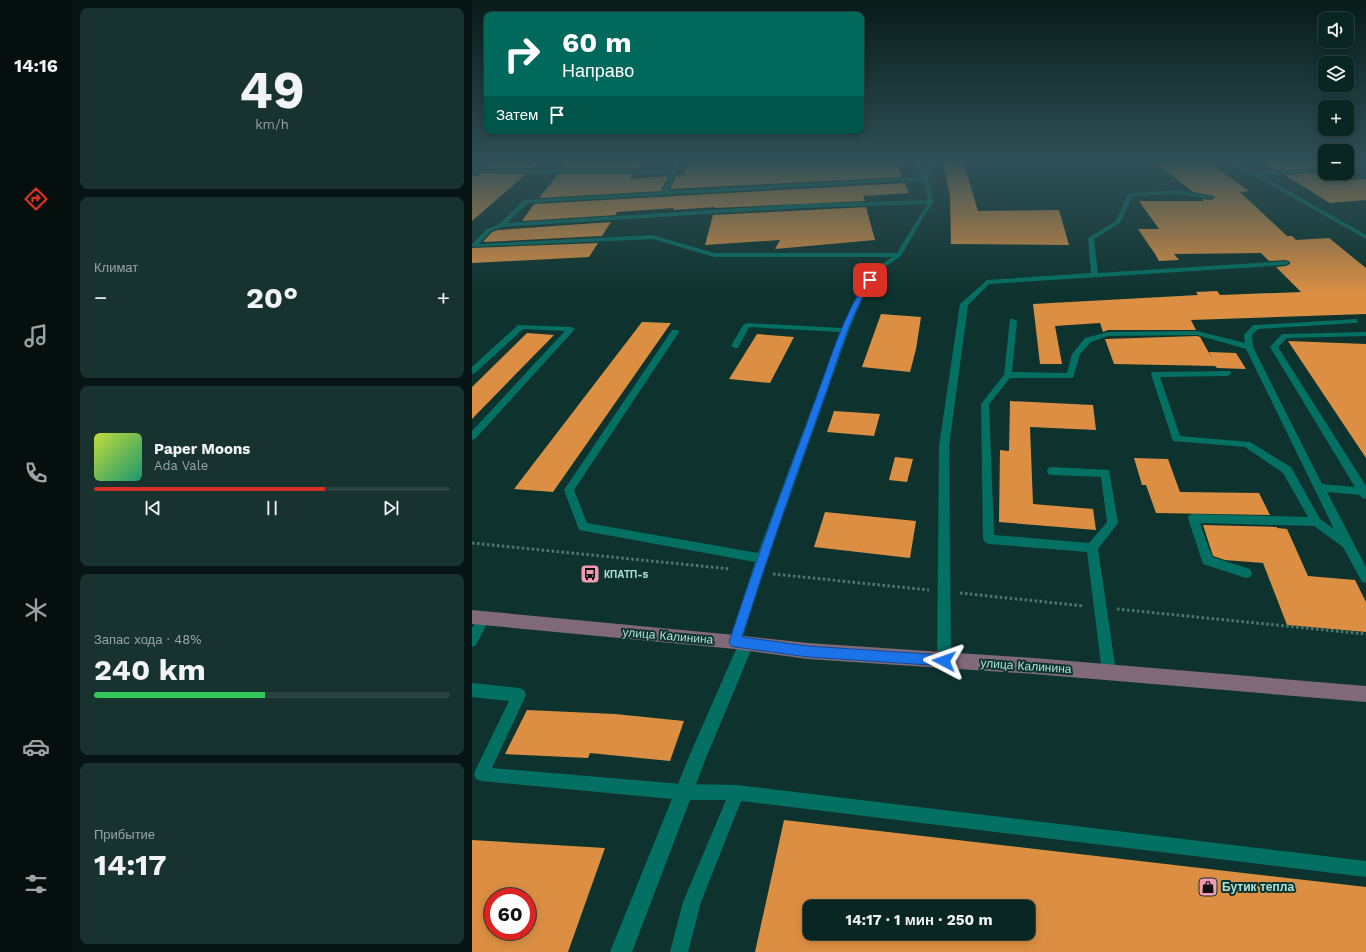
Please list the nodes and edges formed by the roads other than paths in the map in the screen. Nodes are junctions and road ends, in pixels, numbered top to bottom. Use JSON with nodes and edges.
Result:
{"nodes":[{"id":1,"x":521,"y":205,"type":"edge"},
{"id":2,"x":852,"y":205,"type":"edge"},
{"id":3,"x":929,"y":205,"type":"edge"},
{"id":4,"x":1125,"y":205,"type":"edge"},
{"id":5,"x":1311,"y":205,"type":"edge"},
{"id":6,"x":501,"y":225,"type":"junction"},
{"id":7,"x":1365,"y":236,"type":"edge"},
{"id":8,"x":899,"y":255,"type":"junction"},
{"id":9,"x":1286,"y":263,"type":"dead end"},
{"id":10,"x":1094,"y":275,"type":"junction"},
{"id":11,"x":1013,"y":321,"type":"dead end"},
{"id":12,"x":1354,"y":321,"type":"dead end"},
{"id":13,"x":845,"y":330,"type":"junction"},
{"id":14,"x":675,"y":332,"type":"dead end"},
{"id":15,"x":1366,"y":334,"type":"edge"},
{"id":16,"x":735,"y":346,"type":"dead end"},
{"id":17,"x":1249,"y":347,"type":"junction"},
{"id":18,"x":472,"y":371,"type":"edge"},
{"id":19,"x":1227,"y":373,"type":"dead end"},
{"id":20,"x":1008,"y":375,"type":"junction"},
{"id":21,"x":472,"y":437,"type":"edge"},
{"id":22,"x":1052,"y":471,"type":"dead end"},
{"id":23,"x":1319,"y":488,"type":"junction"},
{"id":24,"x":1365,"y":493,"type":"edge"},
{"id":25,"x":1316,"y":522,"type":"junction"},
{"id":26,"x":1347,"y":544,"type":"junction"},
{"id":27,"x":1092,"y":548,"type":"junction"},
{"id":28,"x":762,"y":558,"type":"junction"},
{"id":29,"x":1246,"y":573,"type":"dead end"},
{"id":30,"x":1366,"y":578,"type":"edge"},
{"id":31,"x":478,"y":617,"type":"edge"},
{"id":32,"x":472,"y":642,"type":"edge"},
{"id":33,"x":740,"y":642,"type":"junction"},
{"id":34,"x":944,"y":661,"type":"junction"},
{"id":35,"x":1109,"y":672,"type":"junction"},
{"id":36,"x":472,"y":690,"type":"edge"},
{"id":37,"x":1366,"y":694,"type":"edge"},
{"id":38,"x":682,"y":792,"type":"junction"},
{"id":39,"x":737,"y":793,"type":"junction"},
{"id":40,"x":1366,"y":869,"type":"edge"},
{"id":41,"x":622,"y":952,"type":"edge"},
{"id":42,"x":678,"y":952,"type":"edge"}],
"edges":[{"from":1,"to":6,"type":"lane"},
{"from":2,"to":6,"type":"lane"},
{"from":3,"to":8,"type":"lane"},
{"from":4,"to":10,"type":"lane"},
{"from":5,"to":7,"type":"lane"},
{"from":6,"to":8,"type":"lane"},
{"from":8,"to":13,"type":"lane"},
{"from":9,"to":10,"type":"lane"},
{"from":10,"to":34,"type":"lane"},
{"from":11,"to":20,"type":"lane"},
{"from":12,"to":17,"type":"lane"},
{"from":13,"to":16,"type":"lane"},
{"from":13,"to":28,"type":"lane"},
{"from":14,"to":28,"type":"lane"},
{"from":15,"to":24,"type":"lane"},
{"from":17,"to":20,"type":"lane"},
{"from":17,"to":23,"type":"lane"},
{"from":18,"to":21,"type":"lane"},
{"from":19,"to":25,"type":"lane"},
{"from":20,"to":27,"type":"lane"},
{"from":22,"to":27,"type":"lane"},
{"from":23,"to":24,"type":"lane"},
{"from":23,"to":26,"type":"lane"},
{"from":25,"to":26,"type":"lane"},
{"from":25,"to":29,"type":"lane"},
{"from":26,"to":30,"type":"lane"},
{"from":27,"to":35,"type":"lane"},
{"from":28,"to":33,"type":"lane"},
{"from":31,"to":32,"type":"lane"},
{"from":31,"to":33,"type":"main road","name":"улица Калинина"},
{"from":33,"to":34,"type":"main road","name":"улица Калинина"},
{"from":33,"to":38,"type":"street"},
{"from":34,"to":35,"type":"main road","name":"улица Калинина"},
{"from":35,"to":37,"type":"main road","name":"улица Калинина"},
{"from":36,"to":38,"type":"lane"},
{"from":38,"to":39,"type":"lane"},
{"from":38,"to":41,"type":"street"},
{"from":39,"to":40,"type":"lane"},
{"from":39,"to":42,"type":"lane"}]}
